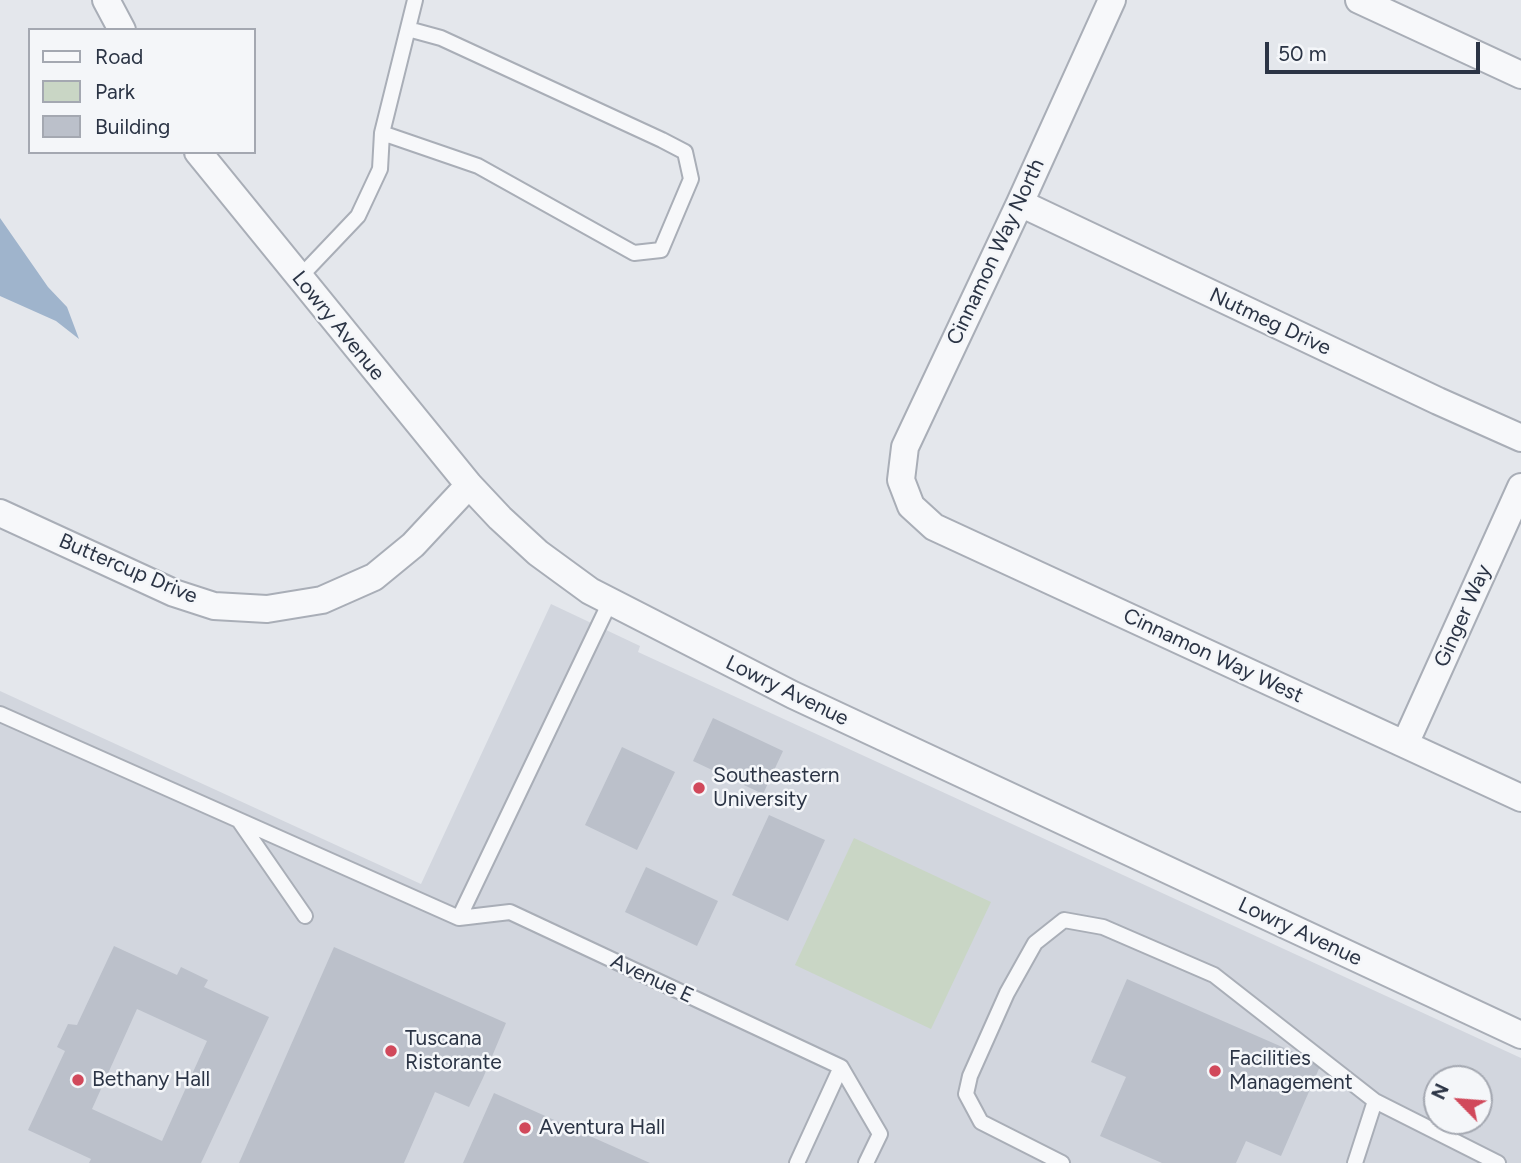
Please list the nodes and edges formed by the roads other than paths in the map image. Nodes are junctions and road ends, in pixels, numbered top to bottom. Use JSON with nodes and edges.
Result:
{"nodes":[{"id":1,"x":106,"y":0,"type":"edge"},
{"id":2,"x":415,"y":0,"type":"edge"},
{"id":3,"x":1112,"y":0,"type":"edge"},
{"id":4,"x":1359,"y":0,"type":"edge"},
{"id":5,"x":121,"y":28,"type":"edge"},
{"id":6,"x":408,"y":29,"type":"junction"},
{"id":7,"x":1521,"y":75,"type":"edge"},
{"id":8,"x":382,"y":133,"type":"junction"},
{"id":9,"x":200,"y":154,"type":"edge"},
{"id":10,"x":1020,"y":204,"type":"junction"},
{"id":11,"x":299,"y":278,"type":"junction"},
{"id":12,"x":1521,"y":438,"type":"edge"},
{"id":13,"x":469,"y":485,"type":"junction"},
{"id":14,"x":1521,"y":487,"type":"edge"},
{"id":15,"x":911,"y":506,"type":"joint"},
{"id":16,"x":0,"y":513,"type":"edge"},
{"id":17,"x":610,"y":602,"type":"junction"},
{"id":18,"x":0,"y":714,"type":"edge"},
{"id":19,"x":1405,"y":744,"type":"junction"},
{"id":20,"x":1521,"y":798,"type":"edge"},
{"id":21,"x":239,"y":821,"type":"junction"},
{"id":22,"x":305,"y":916,"type":"dead end"},
{"id":23,"x":459,"y":918,"type":"junction"},
{"id":24,"x":1521,"y":1035,"type":"edge"},
{"id":25,"x":841,"y":1067,"type":"junction"},
{"id":26,"x":1375,"y":1101,"type":"junction"},
{"id":27,"x":869,"y":1162,"type":"edge"},
{"id":28,"x":797,"y":1163,"type":"edge"},
{"id":29,"x":1062,"y":1163,"type":"edge"},
{"id":30,"x":1355,"y":1163,"type":"edge"},
{"id":31,"x":1498,"y":1163,"type":"edge"}],
"edges":[{"from":1,"to":5,"type":"street"},
{"from":2,"to":6,"type":"lane"},
{"from":3,"to":10,"type":"street","name":"Cinnamon Way North"},
{"from":4,"to":7,"type":"street"},
{"from":6,"to":8,"type":"lane"},
{"from":6,"to":8,"type":"lane"},
{"from":8,"to":11,"type":"lane"},
{"from":9,"to":11,"type":"street","name":"Lowry Avenue"},
{"from":10,"to":12,"type":"street","name":"Nutmeg Drive"},
{"from":10,"to":15,"type":"street","name":"Cinnamon Way North"},
{"from":11,"to":13,"type":"street","name":"Lowry Avenue"},
{"from":13,"to":16,"type":"street","name":"Buttercup Drive"},
{"from":13,"to":17,"type":"street","name":"Lowry Avenue"},
{"from":14,"to":19,"type":"street","name":"Ginger Way"},
{"from":15,"to":19,"type":"street","name":"Cinnamon Way West"},
{"from":17,"to":23,"type":"lane"},
{"from":17,"to":24,"type":"street","name":"Lowry Avenue"},
{"from":18,"to":21,"type":"lane"},
{"from":19,"to":20,"type":"street","name":"Cinnamon Way West"},
{"from":21,"to":22,"type":"lane"},
{"from":21,"to":23,"type":"lane"},
{"from":23,"to":25,"type":"lane","name":"Avenue E"},
{"from":25,"to":27,"type":"lane"},
{"from":25,"to":28,"type":"lane"},
{"from":26,"to":29,"type":"lane"},
{"from":26,"to":30,"type":"lane"},
{"from":26,"to":31,"type":"lane"}]}
